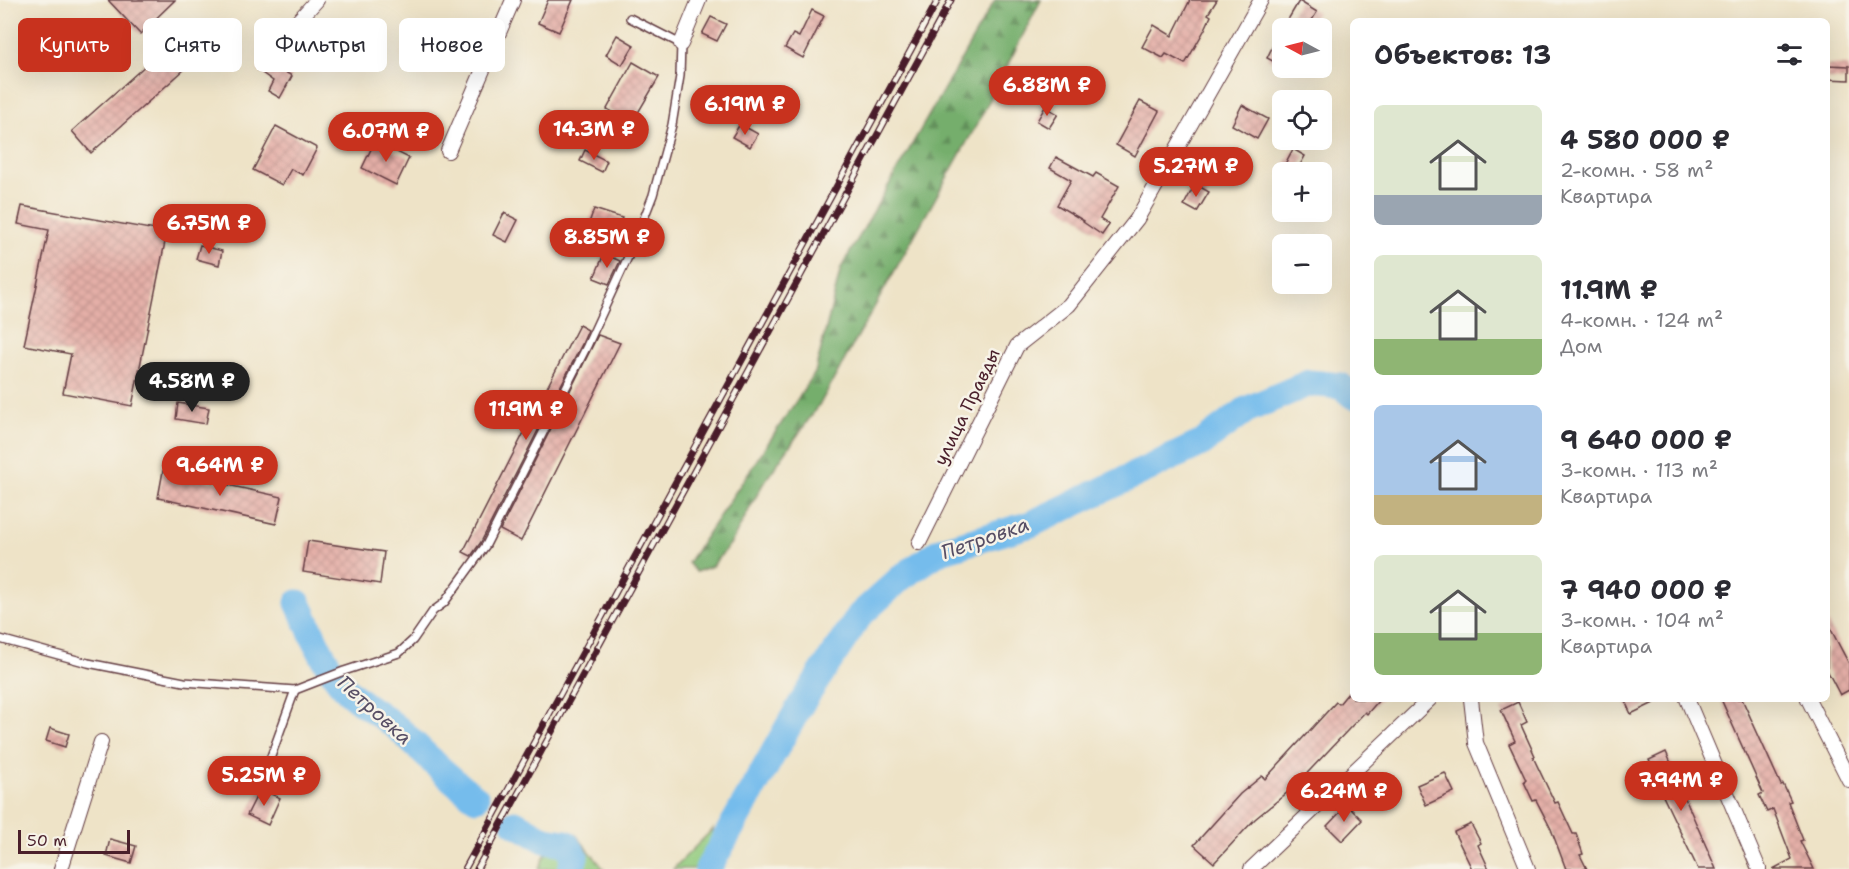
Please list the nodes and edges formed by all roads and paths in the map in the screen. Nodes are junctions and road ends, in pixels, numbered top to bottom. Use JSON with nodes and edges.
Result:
{"nodes":[{"id":1,"x":317,"y":0,"type":"edge"},
{"id":2,"x":513,"y":0,"type":"edge"},
{"id":3,"x":699,"y":0,"type":"edge"},
{"id":4,"x":1261,"y":0,"type":"edge"},
{"id":5,"x":301,"y":18,"type":"edge"},
{"id":6,"x":630,"y":18,"type":"dead end"},
{"id":7,"x":681,"y":44,"type":"junction"},
{"id":8,"x":448,"y":152,"type":"dead end"},
{"id":9,"x":919,"y":543,"type":"dead end"},
{"id":10,"x":0,"y":639,"type":"edge"},
{"id":11,"x":295,"y":690,"type":"junction"},
{"id":12,"x":1427,"y":702,"type":"edge"},
{"id":13,"x":1471,"y":702,"type":"edge"},
{"id":14,"x":1688,"y":702,"type":"edge"},
{"id":15,"x":1810,"y":702,"type":"edge"},
{"id":16,"x":100,"y":742,"type":"dead end"},
{"id":17,"x":265,"y":773,"type":"dead end"},
{"id":18,"x":1849,"y":780,"type":"edge"},
{"id":19,"x":61,"y":869,"type":"edge"},
{"id":20,"x":1251,"y":869,"type":"edge"},
{"id":21,"x":1528,"y":869,"type":"edge"},
{"id":22,"x":1759,"y":869,"type":"edge"}],
"edges":[{"from":1,"to":5,"type":"street"},
{"from":2,"to":8,"type":"street"},
{"from":3,"to":7,"type":"street"},
{"from":4,"to":9,"type":"street","name":"улица Правды"},
{"from":6,"to":7,"type":"lane"},
{"from":7,"to":11,"type":"lane"},
{"from":10,"to":11,"type":"lane"},
{"from":11,"to":17,"type":"lane"},
{"from":12,"to":20,"type":"street"},
{"from":13,"to":21,"type":"street"},
{"from":14,"to":22,"type":"street"},
{"from":15,"to":18,"type":"street"},
{"from":16,"to":19,"type":"street"}]}
